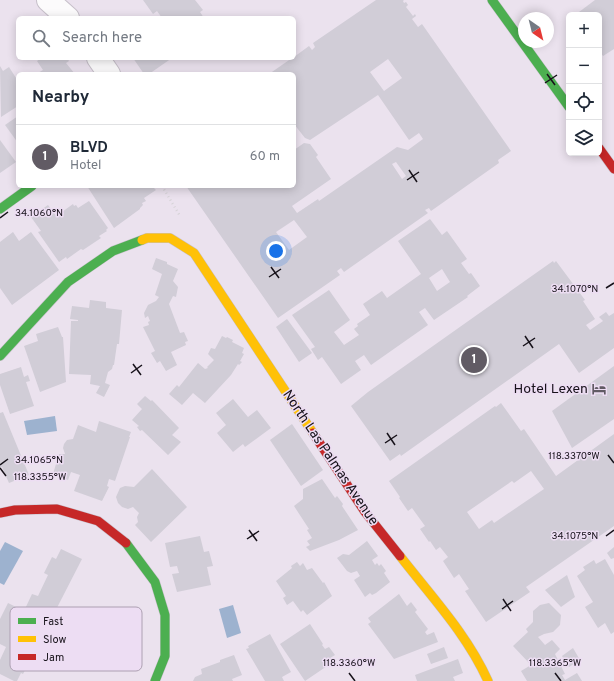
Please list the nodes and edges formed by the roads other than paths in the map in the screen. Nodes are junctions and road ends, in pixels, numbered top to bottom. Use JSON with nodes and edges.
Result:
{"nodes":[{"id":1,"x":48,"y":0,"type":"edge"},
{"id":2,"x":492,"y":0,"type":"edge"},
{"id":3,"x":66,"y":16,"type":"edge"},
{"id":4,"x":99,"y":60,"type":"edge"},
{"id":5,"x":108,"y":72,"type":"edge"},
{"id":6,"x":566,"y":102,"type":"edge"},
{"id":7,"x":602,"y":152,"type":"edge"},
{"id":8,"x":614,"y":169,"type":"edge"},
{"id":9,"x":29,"y":188,"type":"edge"},
{"id":10,"x":0,"y":209,"type":"edge"},
{"id":11,"x":0,"y":356,"type":"edge"},
{"id":12,"x":0,"y":513,"type":"edge"},
{"id":13,"x":155,"y":681,"type":"edge"},
{"id":14,"x":488,"y":681,"type":"edge"}],
"edges":[{"from":1,"to":3,"type":"street"},
{"from":2,"to":6,"type":"street"},
{"from":4,"to":5,"type":"street"},
{"from":7,"to":8,"type":"street"},
{"from":9,"to":10,"type":"street"},
{"from":11,"to":14,"type":"street","name":"North Las Palmas Avenue"},
{"from":12,"to":13,"type":"street"}]}
